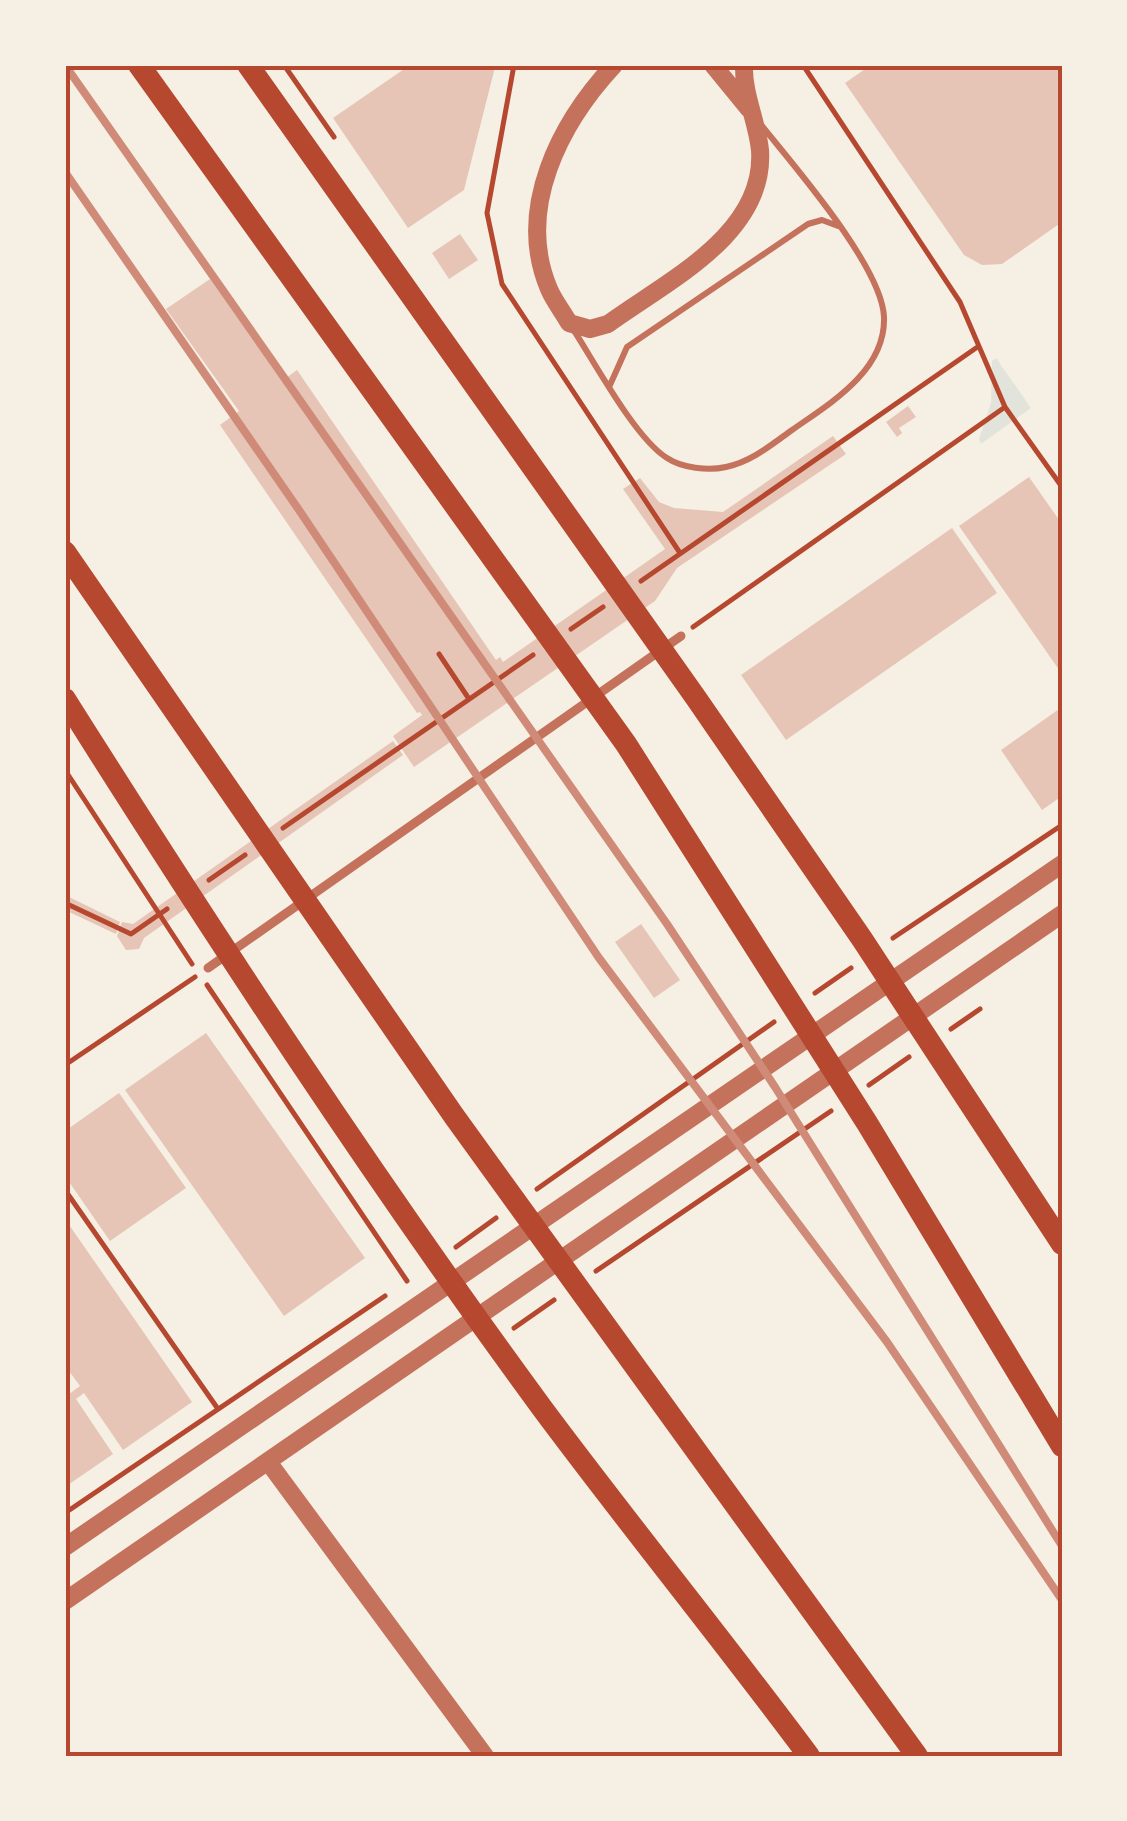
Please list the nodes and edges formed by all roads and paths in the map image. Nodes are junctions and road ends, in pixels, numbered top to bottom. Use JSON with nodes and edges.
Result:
{"nodes":[{"id":1,"x":139,"y":65,"type":"edge"},
{"id":2,"x":248,"y":65,"type":"edge"},
{"id":3,"x":614,"y":65,"type":"edge"},
{"id":4,"x":714,"y":65,"type":"edge"},
{"id":5,"x":744,"y":65,"type":"edge"},
{"id":6,"x":803,"y":65,"type":"edge"},
{"id":7,"x":752,"y":114,"type":"junction"},
{"id":8,"x":838,"y":226,"type":"junction"},
{"id":9,"x":569,"y":322,"type":"junction"},
{"id":10,"x":976,"y":348,"type":"dead end"},
{"id":11,"x":610,"y":386,"type":"junction"},
{"id":12,"x":1005,"y":406,"type":"junction"},
{"id":13,"x":1062,"y":487,"type":"edge"},
{"id":14,"x":65,"y":552,"type":"edge"},
{"id":15,"x":632,"y":587,"type":"dead end"},
{"id":16,"x":616,"y":598,"type":"dead end"},
{"id":17,"x":567,"y":632,"type":"dead end"},
{"id":18,"x":680,"y":636,"type":"joint"},
{"id":19,"x":439,"y":654,"type":"dead end"},
{"id":20,"x":534,"y":654,"type":"dead end"},
{"id":21,"x":65,"y":699,"type":"edge"},
{"id":22,"x":470,"y":699,"type":"junction"},
{"id":23,"x":65,"y":770,"type":"edge"},
{"id":24,"x":1062,"y":825,"type":"edge"},
{"id":25,"x":273,"y":835,"type":"dead end"},
{"id":26,"x":257,"y":847,"type":"dead end"},
{"id":27,"x":1062,"y":864,"type":"edge"},
{"id":28,"x":208,"y":881,"type":"dead end"},
{"id":29,"x":65,"y":903,"type":"edge"},
{"id":30,"x":175,"y":904,"type":"dead end"},
{"id":31,"x":1062,"y":914,"type":"edge"},
{"id":32,"x":159,"y":915,"type":"junction"},
{"id":33,"x":882,"y":946,"type":"dead end"},
{"id":34,"x":850,"y":968,"type":"dead end"},
{"id":35,"x":203,"y":971,"type":"junction"},
{"id":36,"x":803,"y":1002,"type":"dead end"},
{"id":37,"x":980,"y":1009,"type":"dead end"},
{"id":38,"x":787,"y":1013,"type":"dead end"},
{"id":39,"x":947,"y":1032,"type":"dead end"},
{"id":40,"x":914,"y":1054,"type":"dead end"},
{"id":41,"x":65,"y":1065,"type":"edge"},
{"id":42,"x":865,"y":1088,"type":"dead end"},
{"id":43,"x":832,"y":1110,"type":"dead end"},
{"id":44,"x":65,"y":1190,"type":"edge"},
{"id":45,"x":534,"y":1192,"type":"dead end"},
{"id":46,"x":502,"y":1214,"type":"dead end"},
{"id":47,"x":1062,"y":1244,"type":"edge"},
{"id":48,"x":454,"y":1248,"type":"dead end"},
{"id":49,"x":585,"y":1279,"type":"dead end"},
{"id":50,"x":407,"y":1281,"type":"dead end"},
{"id":51,"x":569,"y":1290,"type":"dead end"},
{"id":52,"x":390,"y":1292,"type":"dead end"},
{"id":53,"x":503,"y":1335,"type":"dead end"},
{"id":54,"x":218,"y":1410,"type":"junction"},
{"id":55,"x":1062,"y":1446,"type":"edge"},
{"id":56,"x":269,"y":1463,"type":"junction"},
{"id":57,"x":65,"y":1513,"type":"edge"},
{"id":58,"x":65,"y":1547,"type":"edge"},
{"id":59,"x":65,"y":1601,"type":"edge"},
{"id":60,"x":484,"y":1756,"type":"edge"},
{"id":61,"x":809,"y":1756,"type":"edge"},
{"id":62,"x":917,"y":1756,"type":"edge"}],
"edges":[{"from":1,"to":55,"type":"highway"},
{"from":2,"to":47,"type":"highway"},
{"from":3,"to":9,"type":"street"},
{"from":4,"to":7,"type":"street"},
{"from":5,"to":7,"type":"street"},
{"from":6,"to":12,"type":"path"},
{"from":7,"to":8,"type":"lane"},
{"from":7,"to":9,"type":"street"},
{"from":8,"to":11,"type":"lane"},
{"from":8,"to":11,"type":"lane"},
{"from":9,"to":11,"type":"lane"},
{"from":10,"to":15,"type":"path"},
{"from":12,"to":13,"type":"path"},
{"from":12,"to":18,"type":"path"},
{"from":14,"to":62,"type":"highway"},
{"from":16,"to":17,"type":"path"},
{"from":18,"to":35,"type":"street"},
{"from":19,"to":22,"type":"path"},
{"from":20,"to":22,"type":"path"},
{"from":21,"to":61,"type":"highway"},
{"from":22,"to":25,"type":"path"},
{"from":23,"to":32,"type":"path"},
{"from":24,"to":33,"type":"path"},
{"from":26,"to":28,"type":"path"},
{"from":27,"to":58,"type":"street"},
{"from":29,"to":32,"type":"path"},
{"from":30,"to":32,"type":"path"},
{"from":31,"to":56,"type":"street"},
{"from":32,"to":35,"type":"path"},
{"from":34,"to":36,"type":"path"},
{"from":35,"to":41,"type":"path"},
{"from":35,"to":50,"type":"path"},
{"from":37,"to":39,"type":"path"},
{"from":38,"to":45,"type":"path"},
{"from":40,"to":42,"type":"path"},
{"from":43,"to":49,"type":"path"},
{"from":44,"to":54,"type":"path"},
{"from":46,"to":48,"type":"path"},
{"from":51,"to":53,"type":"path"},
{"from":52,"to":54,"type":"path"},
{"from":54,"to":57,"type":"path"},
{"from":56,"to":59,"type":"street"},
{"from":56,"to":60,"type":"street"}]}
